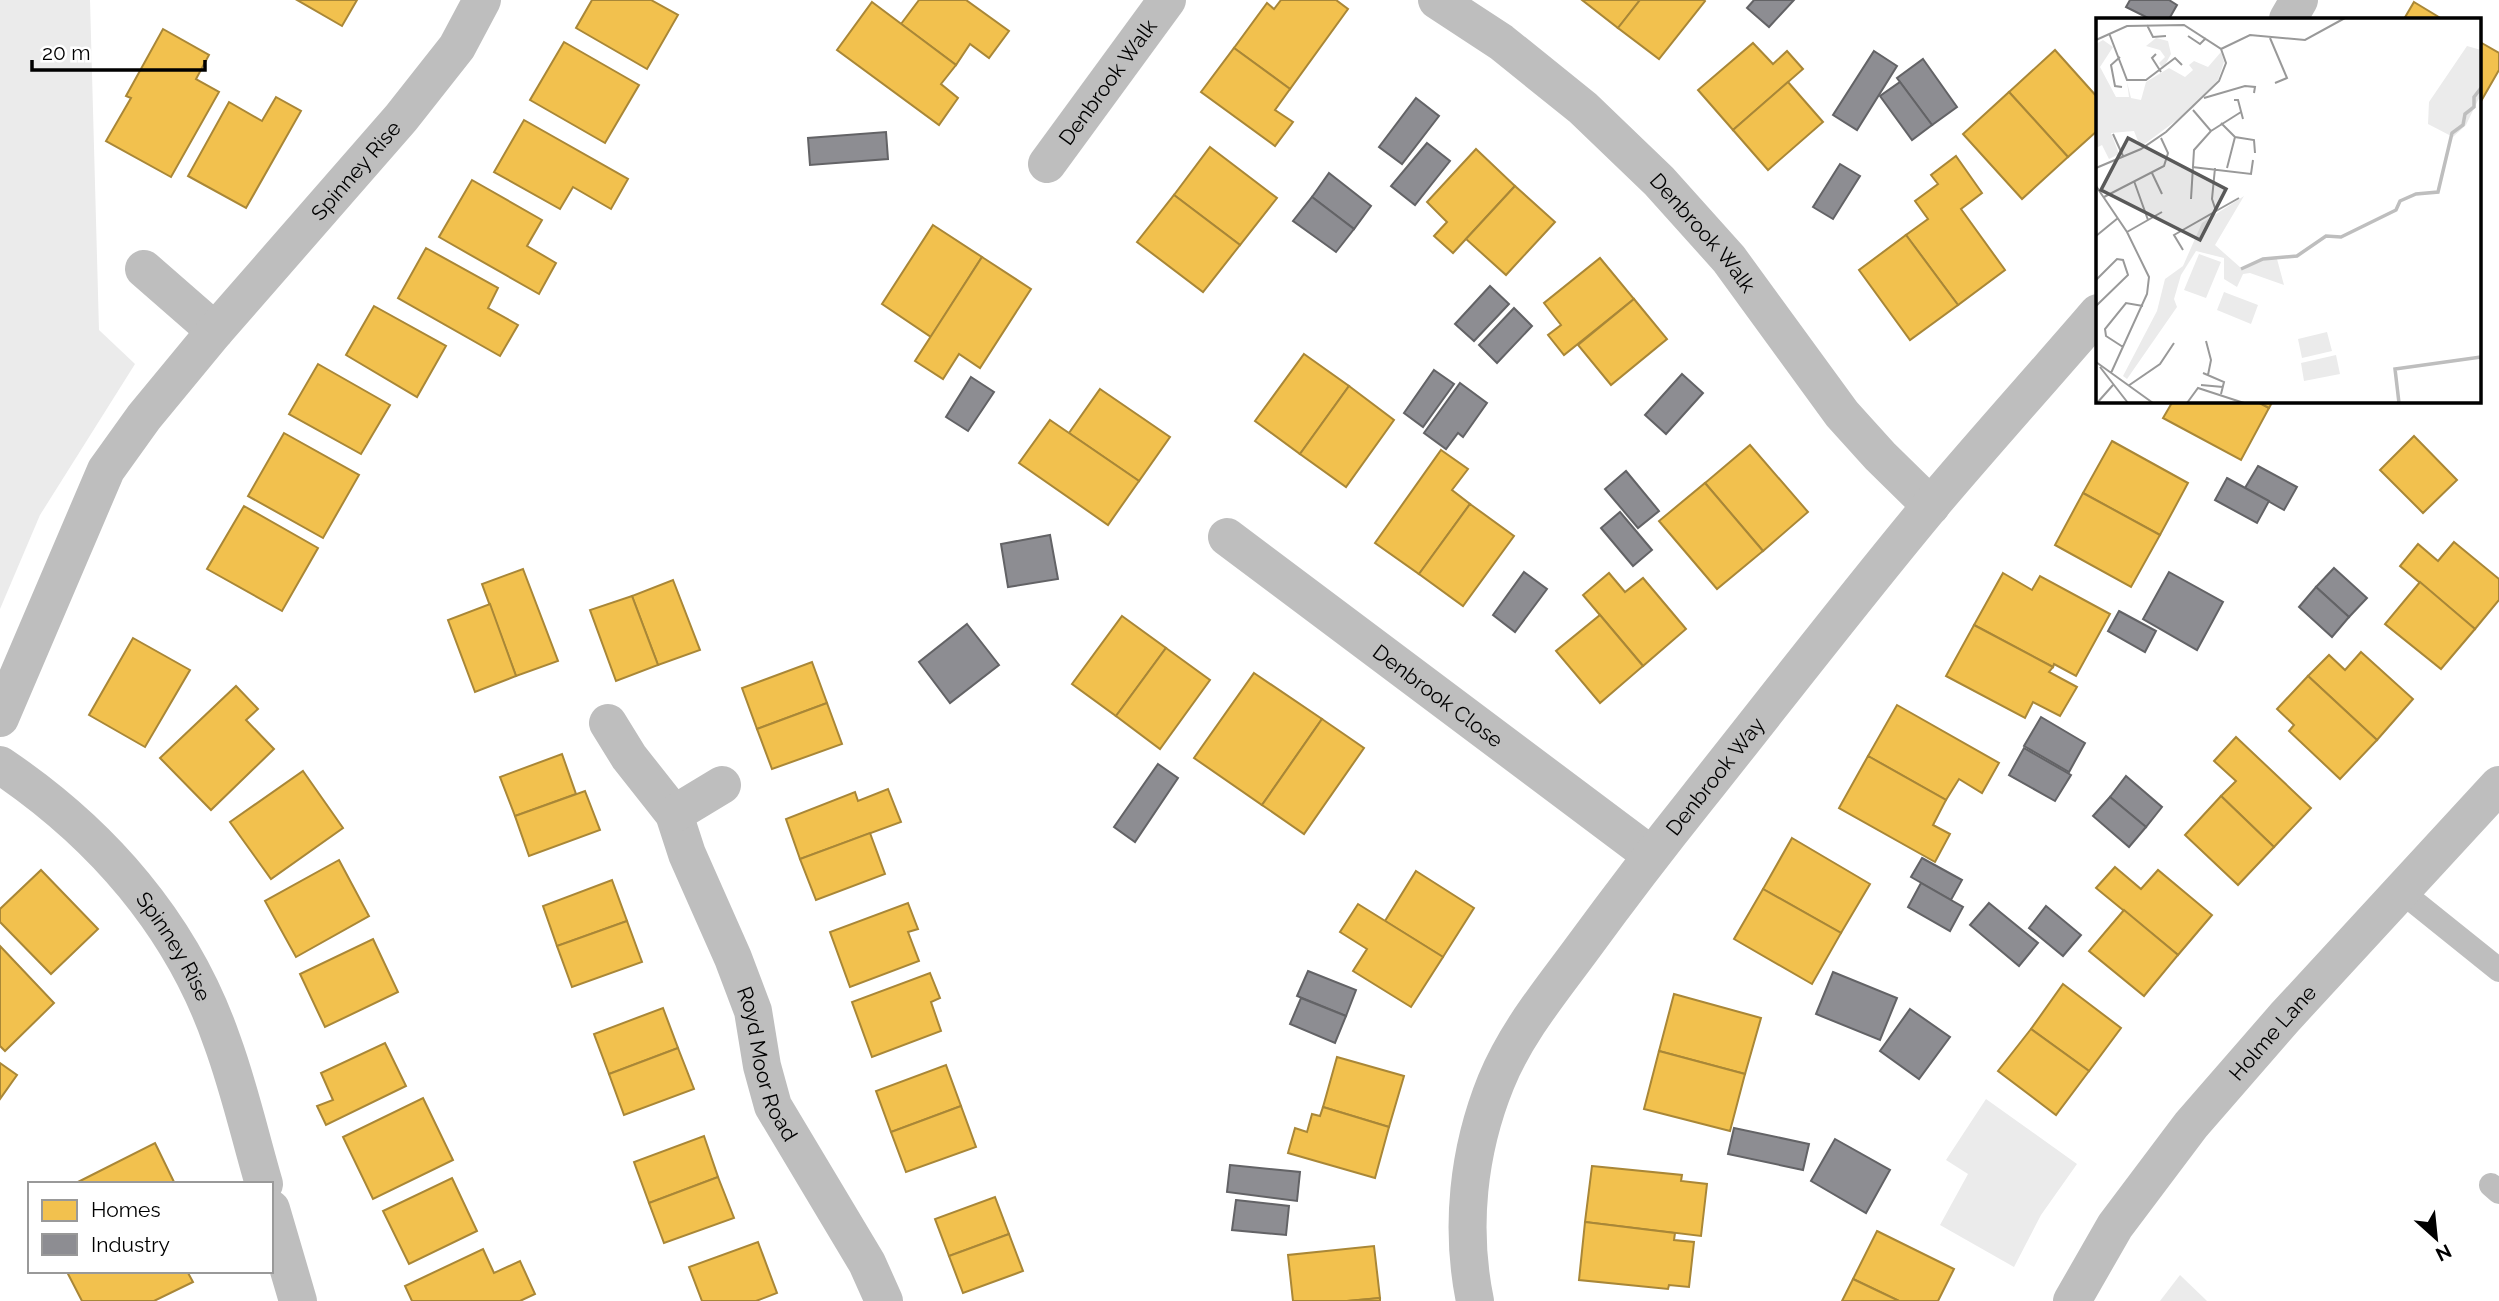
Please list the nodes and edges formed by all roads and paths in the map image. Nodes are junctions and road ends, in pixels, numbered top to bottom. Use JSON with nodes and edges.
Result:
{"nodes":[{"id":1,"x":482,"y":0,"type":"edge"},
{"id":2,"x":1167,"y":0,"type":"edge"},
{"id":3,"x":1437,"y":0,"type":"edge"},
{"id":4,"x":2299,"y":0,"type":"edge"},
{"id":5,"x":2289,"y":18,"type":"edge"},
{"id":6,"x":1047,"y":164,"type":"dead end"},
{"id":7,"x":144,"y":269,"type":"dead end"},
{"id":8,"x":2096,"y":315,"type":"edge"},
{"id":9,"x":215,"y":331,"type":"junction"},
{"id":10,"x":1931,"y":506,"type":"junction"},
{"id":11,"x":1227,"y":537,"type":"dead end"},
{"id":12,"x":0,"y":718,"type":"edge"},
{"id":13,"x":608,"y":723,"type":"dead end"},
{"id":14,"x":0,"y":765,"type":"edge"},
{"id":15,"x":722,"y":785,"type":"dead end"},
{"id":16,"x":2499,"y":785,"type":"edge"},
{"id":17,"x":674,"y":814,"type":"junction"},
{"id":18,"x":1651,"y":856,"type":"junction"},
{"id":19,"x":2402,"y":892,"type":"junction"},
{"id":20,"x":2499,"y":970,"type":"edge"},
{"id":21,"x":263,"y":1182,"type":"edge"},
{"id":22,"x":273,"y":1216,"type":"edge"},
{"id":23,"x":298,"y":1301,"type":"edge"},
{"id":24,"x":884,"y":1301,"type":"edge"},
{"id":25,"x":1475,"y":1301,"type":"edge"},
{"id":26,"x":2072,"y":1301,"type":"edge"}],
"edges":[{"from":1,"to":9,"type":"street","name":"Spinney Rise"},
{"from":2,"to":6,"type":"street","name":"Denbrook Walk"},
{"from":3,"to":10,"type":"street","name":"Denbrook Walk"},
{"from":4,"to":5,"type":"street"},
{"from":7,"to":9,"type":"street"},
{"from":8,"to":10,"type":"street","name":"Denbrook Way"},
{"from":9,"to":12,"type":"street","name":"Spinney Rise"},
{"from":10,"to":18,"type":"street","name":"Denbrook Way"},
{"from":11,"to":18,"type":"street","name":"Denbrook Close"},
{"from":13,"to":17,"type":"street","name":"Royd Moor Road"},
{"from":14,"to":21,"type":"street","name":"Spinney Rise"},
{"from":15,"to":17,"type":"street"},
{"from":16,"to":19,"type":"street","name":"Holme Lane"},
{"from":17,"to":24,"type":"street","name":"Royd Moor Road"},
{"from":18,"to":25,"type":"street","name":"Denbrook Way"},
{"from":19,"to":20,"type":"lane"},
{"from":19,"to":26,"type":"street","name":"Holme Lane"},
{"from":22,"to":23,"type":"street"}]}
